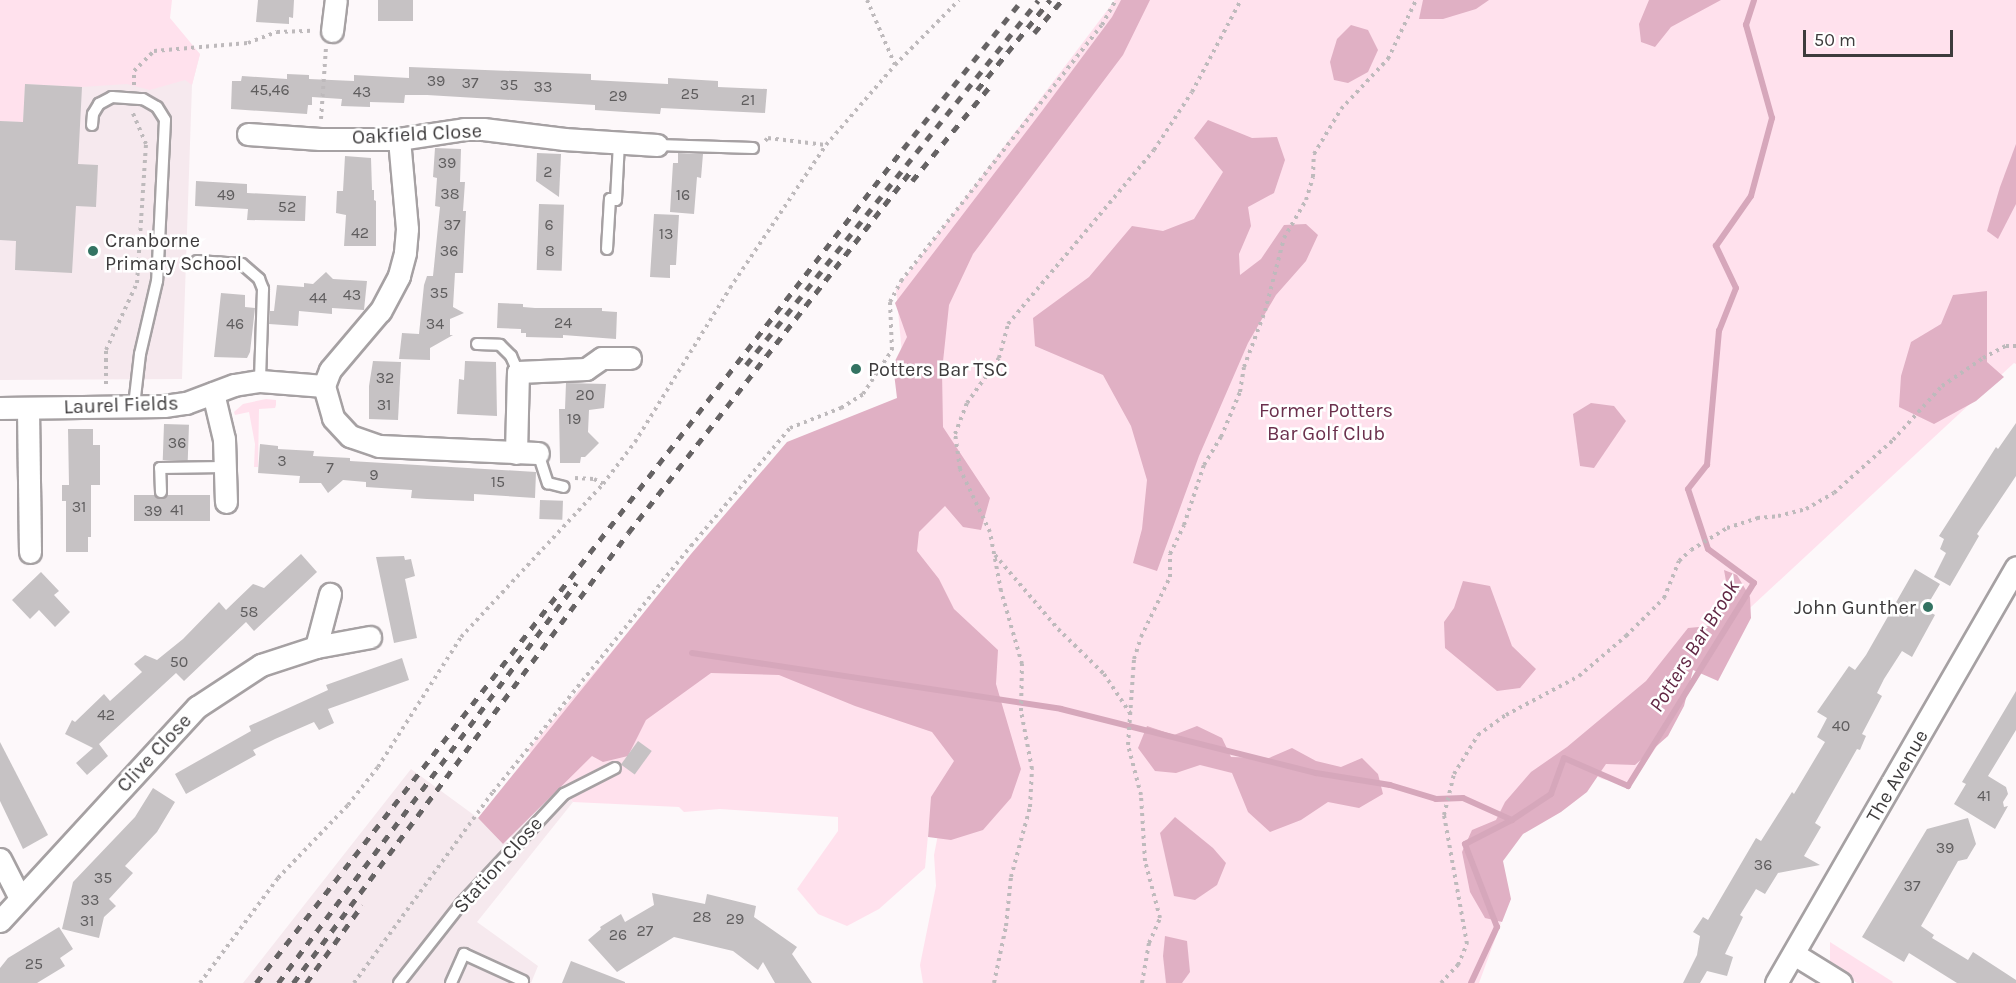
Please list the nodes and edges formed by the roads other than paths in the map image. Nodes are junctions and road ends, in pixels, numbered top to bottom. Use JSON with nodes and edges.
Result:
{"nodes":[{"id":1,"x":336,"y":0,"type":"edge"},
{"id":2,"x":332,"y":31,"type":"road end"},
{"id":3,"x":92,"y":125,"type":"dead end"},
{"id":4,"x":248,"y":134,"type":"dead end"},
{"id":5,"x":399,"y":139,"type":"junction"},
{"id":6,"x":619,"y":143,"type":"junction"},
{"id":7,"x":657,"y":145,"type":"joint"},
{"id":8,"x":753,"y":148,"type":"road end"},
{"id":9,"x":607,"y":249,"type":"dead end"},
{"id":10,"x":197,"y":261,"type":"dead end"},
{"id":11,"x":477,"y":344,"type":"dead end"},
{"id":12,"x":630,"y":358,"type":"dead end"},
{"id":13,"x":518,"y":372,"type":"junction"},
{"id":14,"x":260,"y":381,"type":"junction"},
{"id":15,"x":324,"y":386,"type":"junction"},
{"id":16,"x":213,"y":393,"type":"junction"},
{"id":17,"x":134,"y":406,"type":"junction"},
{"id":18,"x":0,"y":408,"type":"edge"},
{"id":19,"x":28,"y":409,"type":"junction"},
{"id":20,"x":516,"y":453,"type":"junction"},
{"id":21,"x":538,"y":453,"type":"joint"},
{"id":22,"x":224,"y":466,"type":"junction"},
{"id":23,"x":564,"y":487,"type":"dead end"},
{"id":24,"x":161,"y":492,"type":"dead end"},
{"id":25,"x":226,"y":502,"type":"dead end"},
{"id":26,"x":30,"y":552,"type":"dead end"},
{"id":27,"x":2016,"y":567,"type":"edge"},
{"id":28,"x":330,"y":594,"type":"dead end"},
{"id":29,"x":370,"y":637,"type":"dead end"},
{"id":30,"x":316,"y":647,"type":"junction"},
{"id":31,"x":615,"y":768,"type":"dead end"},
{"id":32,"x":0,"y":859,"type":"edge"},
{"id":33,"x":20,"y":898,"type":"junction"},
{"id":34,"x":0,"y":921,"type":"edge"},
{"id":35,"x":1794,"y":954,"type":"junction"},
{"id":36,"x":523,"y":981,"type":"dead end"},
{"id":37,"x":399,"y":983,"type":"edge"},
{"id":38,"x":452,"y":983,"type":"edge"},
{"id":39,"x":1776,"y":983,"type":"edge"},
{"id":40,"x":1841,"y":983,"type":"edge"}],
"edges":[{"from":1,"to":2,"type":"street"},
{"from":3,"to":17,"type":"lane"},
{"from":4,"to":5,"type":"street","name":"Oakfield Close"},
{"from":5,"to":6,"type":"street","name":"Oakfield Close"},
{"from":5,"to":15,"type":"street"},
{"from":6,"to":7,"type":"street","name":"Oakfield Close"},
{"from":6,"to":9,"type":"lane"},
{"from":7,"to":8,"type":"lane"},
{"from":10,"to":14,"type":"lane"},
{"from":11,"to":13,"type":"lane"},
{"from":12,"to":13,"type":"street"},
{"from":13,"to":20,"type":"street"},
{"from":14,"to":15,"type":"street","name":"Laurel Fields"},
{"from":14,"to":16,"type":"street","name":"Laurel Fields"},
{"from":15,"to":20,"type":"street"},
{"from":16,"to":17,"type":"street","name":"Laurel Fields"},
{"from":16,"to":22,"type":"street"},
{"from":17,"to":19,"type":"street","name":"Laurel Fields"},
{"from":18,"to":19,"type":"street","name":"Laurel Fields"},
{"from":19,"to":26,"type":"street"},
{"from":20,"to":21,"type":"street"},
{"from":21,"to":23,"type":"lane"},
{"from":22,"to":24,"type":"lane"},
{"from":22,"to":25,"type":"street"},
{"from":27,"to":35,"type":"street","name":"The Avenue"},
{"from":28,"to":30,"type":"street"},
{"from":29,"to":30,"type":"street","name":"Clive Close"},
{"from":30,"to":33,"type":"street","name":"Clive Close"},
{"from":31,"to":37,"type":"lane","name":"Station Close"},
{"from":32,"to":33,"type":"street"},
{"from":33,"to":34,"type":"street","name":"Clive Close"},
{"from":35,"to":39,"type":"street","name":"The Avenue"},
{"from":35,"to":40,"type":"street"},
{"from":36,"to":38,"type":"lane"}]}
